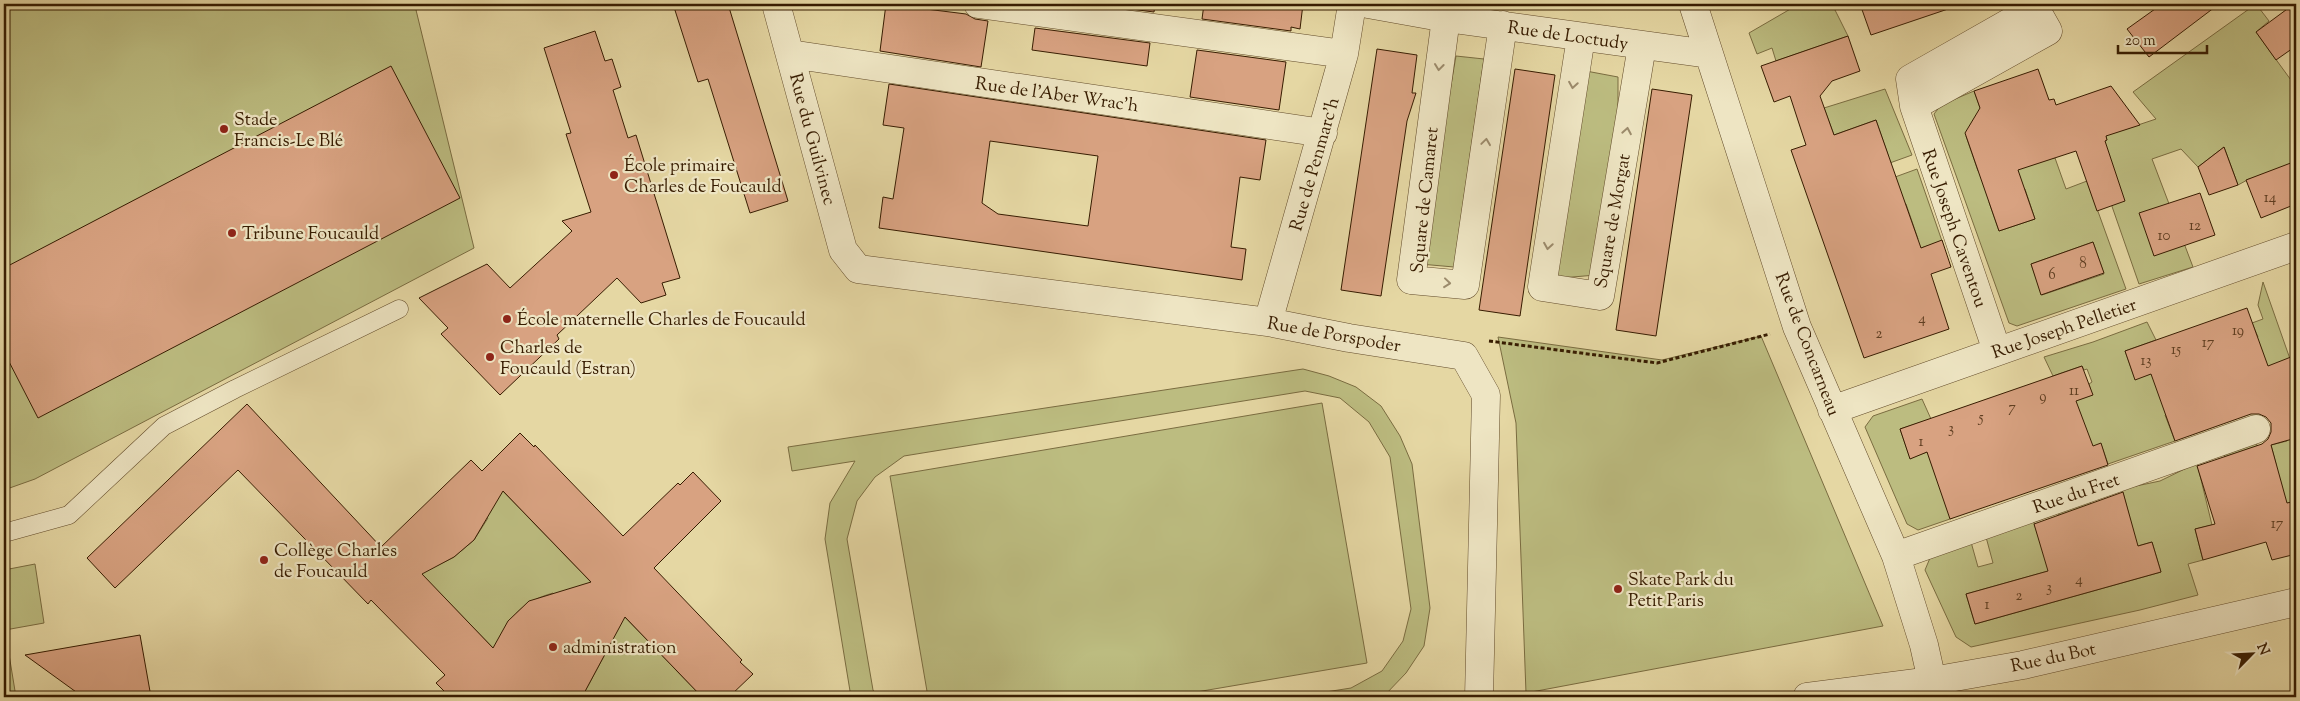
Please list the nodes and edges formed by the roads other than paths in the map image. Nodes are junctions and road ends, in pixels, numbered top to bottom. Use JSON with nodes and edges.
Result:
{"nodes":[{"id":1,"x":776,"y":4,"type":"edge"},
{"id":2,"x":978,"y":4,"type":"edge"},
{"id":3,"x":1352,"y":4,"type":"edge"},
{"id":4,"x":1368,"y":4,"type":"edge"},
{"id":5,"x":1693,"y":4,"type":"edge"},
{"id":6,"x":1446,"y":18,"type":"junction"},
{"id":7,"x":1504,"y":26,"type":"junction"},
{"id":8,"x":1581,"y":37,"type":"junction"},
{"id":9,"x":1642,"y":46,"type":"junction"},
{"id":10,"x":790,"y":54,"type":"junction"},
{"id":11,"x":1344,"y":54,"type":"junction"},
{"id":12,"x":1709,"y":54,"type":"junction"},
{"id":13,"x":1914,"y":106,"type":"junction"},
{"id":14,"x":1323,"y":133,"type":"junction"},
{"id":15,"x":2296,"y":246,"type":"edge"},
{"id":16,"x":858,"y":269,"type":"joint"},
{"id":17,"x":399,"y":309,"type":"dead end"},
{"id":18,"x":1268,"y":322,"type":"junction"},
{"id":19,"x":1997,"y":350,"type":"junction"},
{"id":20,"x":1832,"y":410,"type":"junction"},
{"id":21,"x":2256,"y":429,"type":"dead end"},
{"id":22,"x":4,"y":533,"type":"edge"},
{"id":23,"x":1896,"y":556,"type":"junction"},
{"id":24,"x":2296,"y":602,"type":"edge"},
{"id":25,"x":1932,"y":681,"type":"junction"},
{"id":26,"x":1478,"y":697,"type":"edge"},
{"id":27,"x":1807,"y":697,"type":"edge"}],
"edges":[{"from":1,"to":10,"type":"street","name":"Rue du Guilvinec"},
{"from":2,"to":11,"type":"street"},
{"from":3,"to":11,"type":"street","name":"Rue de Penmarc'h"},
{"from":4,"to":6,"type":"street","name":"Rue de Loctudy"},
{"from":5,"to":12,"type":"street","name":"Rue de Concarneau"},
{"from":6,"to":7,"type":"street","name":"Rue de Loctudy"},
{"from":6,"to":7,"type":"street","name":"Square de Camaret","one_way":true},
{"from":7,"to":8,"type":"street","name":"Rue de Loctudy"},
{"from":8,"to":9,"type":"street","name":"Rue de Loctudy"},
{"from":8,"to":9,"type":"street","name":"Square de Morgat","one_way":true},
{"from":9,"to":12,"type":"street","name":"Rue de Loctudy"},
{"from":10,"to":14,"type":"street","name":"Rue de l'Aber Wrac'h"},
{"from":10,"to":16,"type":"street","name":"Rue du Guilvinec"},
{"from":11,"to":14,"type":"street","name":"Rue de Penmarc'h"},
{"from":12,"to":20,"type":"street","name":"Rue de Concarneau"},
{"from":13,"to":13,"type":"street","name":"Rue Joseph Caventou"},
{"from":13,"to":19,"type":"street","name":"Rue Joseph Caventou"},
{"from":14,"to":18,"type":"street","name":"Rue de Penmarc'h"},
{"from":15,"to":19,"type":"street","name":"Rue Joseph Pelletier"},
{"from":16,"to":18,"type":"street","name":"Rue de Porspoder"},
{"from":17,"to":22,"type":"lane"},
{"from":18,"to":26,"type":"street","name":"Rue de Porspoder"},
{"from":19,"to":20,"type":"street","name":"Rue Joseph Pelletier"},
{"from":20,"to":23,"type":"street","name":"Rue de Concarneau"},
{"from":21,"to":23,"type":"street","name":"Rue du Fret"},
{"from":23,"to":25,"type":"street","name":"Rue de Concarneau"},
{"from":24,"to":25,"type":"street","name":"Rue du Bot"},
{"from":25,"to":27,"type":"street","name":"Rue du Bot"}]}
